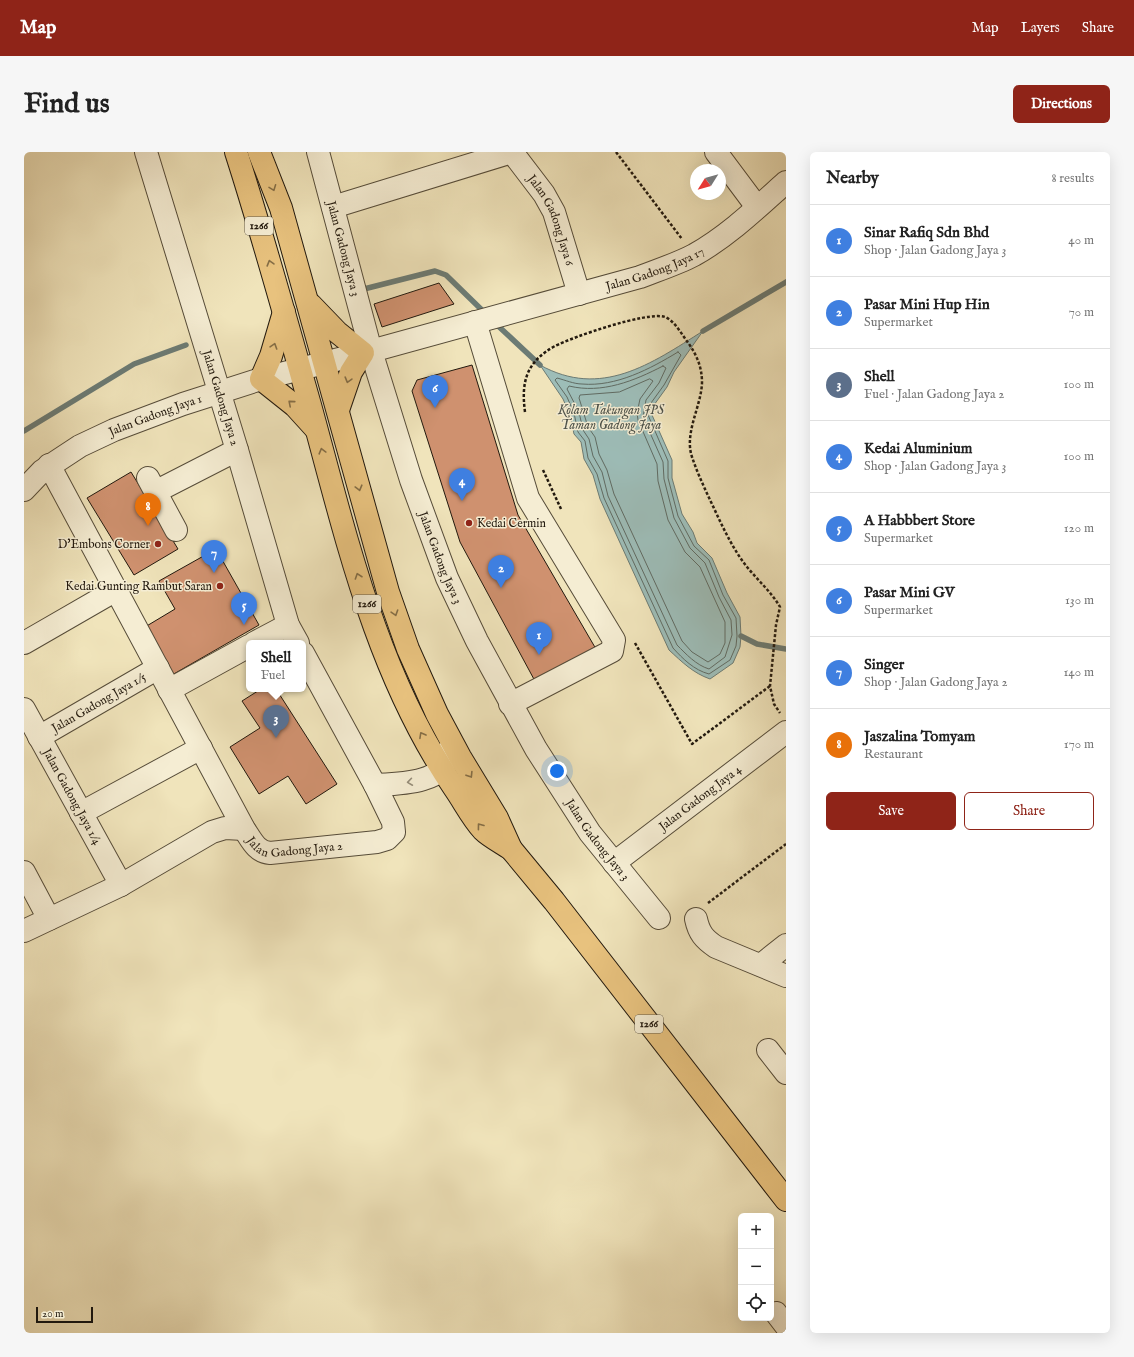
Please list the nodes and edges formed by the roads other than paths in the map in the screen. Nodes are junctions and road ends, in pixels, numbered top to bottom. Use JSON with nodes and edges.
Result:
{"nodes":[{"id":1,"x":146,"y":152,"type":"edge"},
{"id":2,"x":236,"y":152,"type":"edge"},
{"id":3,"x":259,"y":152,"type":"edge"},
{"id":4,"x":318,"y":152,"type":"edge"},
{"id":5,"x":512,"y":152,"type":"edge"},
{"id":6,"x":716,"y":152,"type":"edge"},
{"id":7,"x":786,"y":182,"type":"edge"},
{"id":8,"x":333,"y":207,"type":"junction"},
{"id":9,"x":758,"y":207,"type":"junction"},
{"id":10,"x":579,"y":294,"type":"junction"},
{"id":11,"x":308,"y":302,"type":"junction"},
{"id":12,"x":284,"y":312,"type":"junction"},
{"id":13,"x":479,"y":321,"type":"junction"},
{"id":14,"x":367,"y":352,"type":"junction"},
{"id":15,"x":325,"y":363,"type":"junction"},
{"id":16,"x":300,"y":369,"type":"junction"},
{"id":17,"x":261,"y":379,"type":"junction"},
{"id":18,"x":218,"y":392,"type":"junction"},
{"id":19,"x":338,"y":410,"type":"junction"},
{"id":20,"x":317,"y":430,"type":"junction"},
{"id":21,"x":237,"y":450,"type":"junction"},
{"id":22,"x":49,"y":465,"type":"junction"},
{"id":23,"x":24,"y":490,"type":"edge"},
{"id":24,"x":176,"y":530,"type":"dead end"},
{"id":25,"x":116,"y":590,"type":"junction"},
{"id":26,"x":293,"y":634,"type":"edge"},
{"id":27,"x":267,"y":640,"type":"edge"},
{"id":28,"x":24,"y":644,"type":"edge"},
{"id":29,"x":246,"y":648,"type":"edge"},
{"id":30,"x":306,"y":658,"type":"edge"},
{"id":31,"x":158,"y":668,"type":"junction"},
{"id":32,"x":169,"y":690,"type":"junction"},
{"id":33,"x":510,"y":704,"type":"junction"},
{"id":34,"x":24,"y":709,"type":"edge"},
{"id":35,"x":784,"y":724,"type":"edge"},
{"id":36,"x":444,"y":729,"type":"junction"},
{"id":37,"x":39,"y":737,"type":"junction"},
{"id":38,"x":201,"y":748,"type":"junction"},
{"id":39,"x":441,"y":769,"type":"junction"},
{"id":40,"x":375,"y":785,"type":"junction"},
{"id":41,"x":81,"y":813,"type":"junction"},
{"id":42,"x":244,"y":829,"type":"junction"},
{"id":43,"x":511,"y":849,"type":"junction"},
{"id":44,"x":614,"y":863,"type":"junction"},
{"id":45,"x":24,"y":872,"type":"edge"},
{"id":46,"x":121,"y":885,"type":"junction"},
{"id":47,"x":659,"y":918,"type":"dead end"},
{"id":48,"x":49,"y":919,"type":"junction"},
{"id":49,"x":696,"y":919,"type":"road end"},
{"id":50,"x":24,"y":931,"type":"edge"},
{"id":51,"x":786,"y":945,"type":"edge"},
{"id":52,"x":761,"y":965,"type":"junction"},
{"id":53,"x":786,"y":976,"type":"edge"},
{"id":54,"x":768,"y":1050,"type":"dead end"},
{"id":55,"x":786,"y":1073,"type":"edge"},
{"id":56,"x":786,"y":1200,"type":"edge"}],
"edges":[{"from":1,"to":18,"type":"street","name":"Jalan Gadong Jaya 2"},
{"from":12,"to":2,"type":"main road","number":"1266","one_way":true},
{"from":3,"to":11,"type":"main road","number":"1266","one_way":true},
{"from":4,"to":8,"type":"street","name":"Jalan Gadong Jaya 3"},
{"from":5,"to":8,"type":"street"},
{"from":5,"to":10,"type":"street","name":"Jalan Gadong Jaya 6"},
{"from":6,"to":9,"type":"street"},
{"from":7,"to":9,"type":"street","name":"Jalan Gadong Jaya 17"},
{"from":8,"to":14,"type":"street","name":"Jalan Gadong Jaya 3"},
{"from":9,"to":10,"type":"street","name":"Jalan Gadong Jaya 17"},
{"from":10,"to":13,"type":"street","name":"Jalan Gadong Jaya 17"},
{"from":11,"to":14,"type":"main road"},
{"from":11,"to":15,"type":"main road","number":"1266"},
{"from":12,"to":16,"type":"main road","number":"1266"},
{"from":17,"to":12,"type":"main road","one_way":true},
{"from":13,"to":14,"type":"street","name":"Jalan Gadong Jaya 17"},
{"from":13,"to":33,"type":"street"},
{"from":14,"to":15,"type":"street","name":"Jalan Gadong Jaya 1"},
{"from":14,"to":19,"type":"main road","one_way":true},
{"from":14,"to":33,"type":"street","name":"Jalan Gadong Jaya 3"},
{"from":15,"to":16,"type":"street","name":"Jalan Gadong Jaya 1"},
{"from":15,"to":19,"type":"main road","number":"1266"},
{"from":16,"to":17,"type":"street","name":"Jalan Gadong Jaya 1"},
{"from":16,"to":20,"type":"main road","number":"1266"},
{"from":17,"to":18,"type":"street","name":"Jalan Gadong Jaya 1"},
{"from":20,"to":17,"type":"main road","one_way":true},
{"from":18,"to":21,"type":"street","name":"Jalan Gadong Jaya 2"},
{"from":18,"to":22,"type":"street","name":"Jalan Gadong Jaya 1"},
{"from":19,"to":36,"type":"main road","number":"1266","one_way":true},
{"from":39,"to":20,"type":"main road","number":"1266","one_way":true},
{"from":21,"to":24,"type":"street"},
{"from":21,"to":26,"type":"street","name":"Jalan Gadong Jaya 2"},
{"from":22,"to":23,"type":"street","name":"Jalan Gadong Jaya 1"},
{"from":22,"to":25,"type":"street"},
{"from":25,"to":28,"type":"street"},
{"from":25,"to":31,"type":"street"},
{"from":26,"to":27,"type":"street"},
{"from":29,"to":32,"type":"street"},
{"from":30,"to":40,"type":"street","name":"Jalan Gadong Jaya 2"},
{"from":31,"to":32,"type":"street"},
{"from":31,"to":37,"type":"street","name":"Jalan Gadong Jaya 1/5"},
{"from":32,"to":38,"type":"street"},
{"from":33,"to":44,"type":"street","name":"Jalan Gadong Jaya 3"},
{"from":34,"to":37,"type":"street","name":"Jalan Gadong Jaya 1/4"},
{"from":35,"to":44,"type":"street","name":"Jalan Gadong Jaya 4"},
{"from":36,"to":39,"type":"street"},
{"from":36,"to":43,"type":"main road","number":"1266","one_way":true},
{"from":37,"to":41,"type":"street","name":"Jalan Gadong Jaya 1/4"},
{"from":38,"to":41,"type":"street"},
{"from":38,"to":42,"type":"street"},
{"from":39,"to":40,"type":"street","one_way":true},
{"from":43,"to":39,"type":"main road","number":"1266","one_way":true},
{"from":40,"to":42,"type":"street","name":"Jalan Gadong Jaya 2"},
{"from":41,"to":46,"type":"street","name":"Jalan Gadong Jaya 1/4"},
{"from":42,"to":46,"type":"street","name":"Jalan Gadong Jaya 2"},
{"from":43,"to":56,"type":"main road","number":"1266"},
{"from":44,"to":47,"type":"street","name":"Jalan Gadong Jaya 3"},
{"from":45,"to":48,"type":"street"},
{"from":46,"to":48,"type":"street","name":"Jalan Gadong Jaya 2"},
{"from":48,"to":50,"type":"street","name":"Jalan Gadong Jaya 2"},
{"from":49,"to":52,"type":"street"},
{"from":51,"to":52,"type":"street"},
{"from":52,"to":53,"type":"street"},
{"from":54,"to":55,"type":"street"}]}
